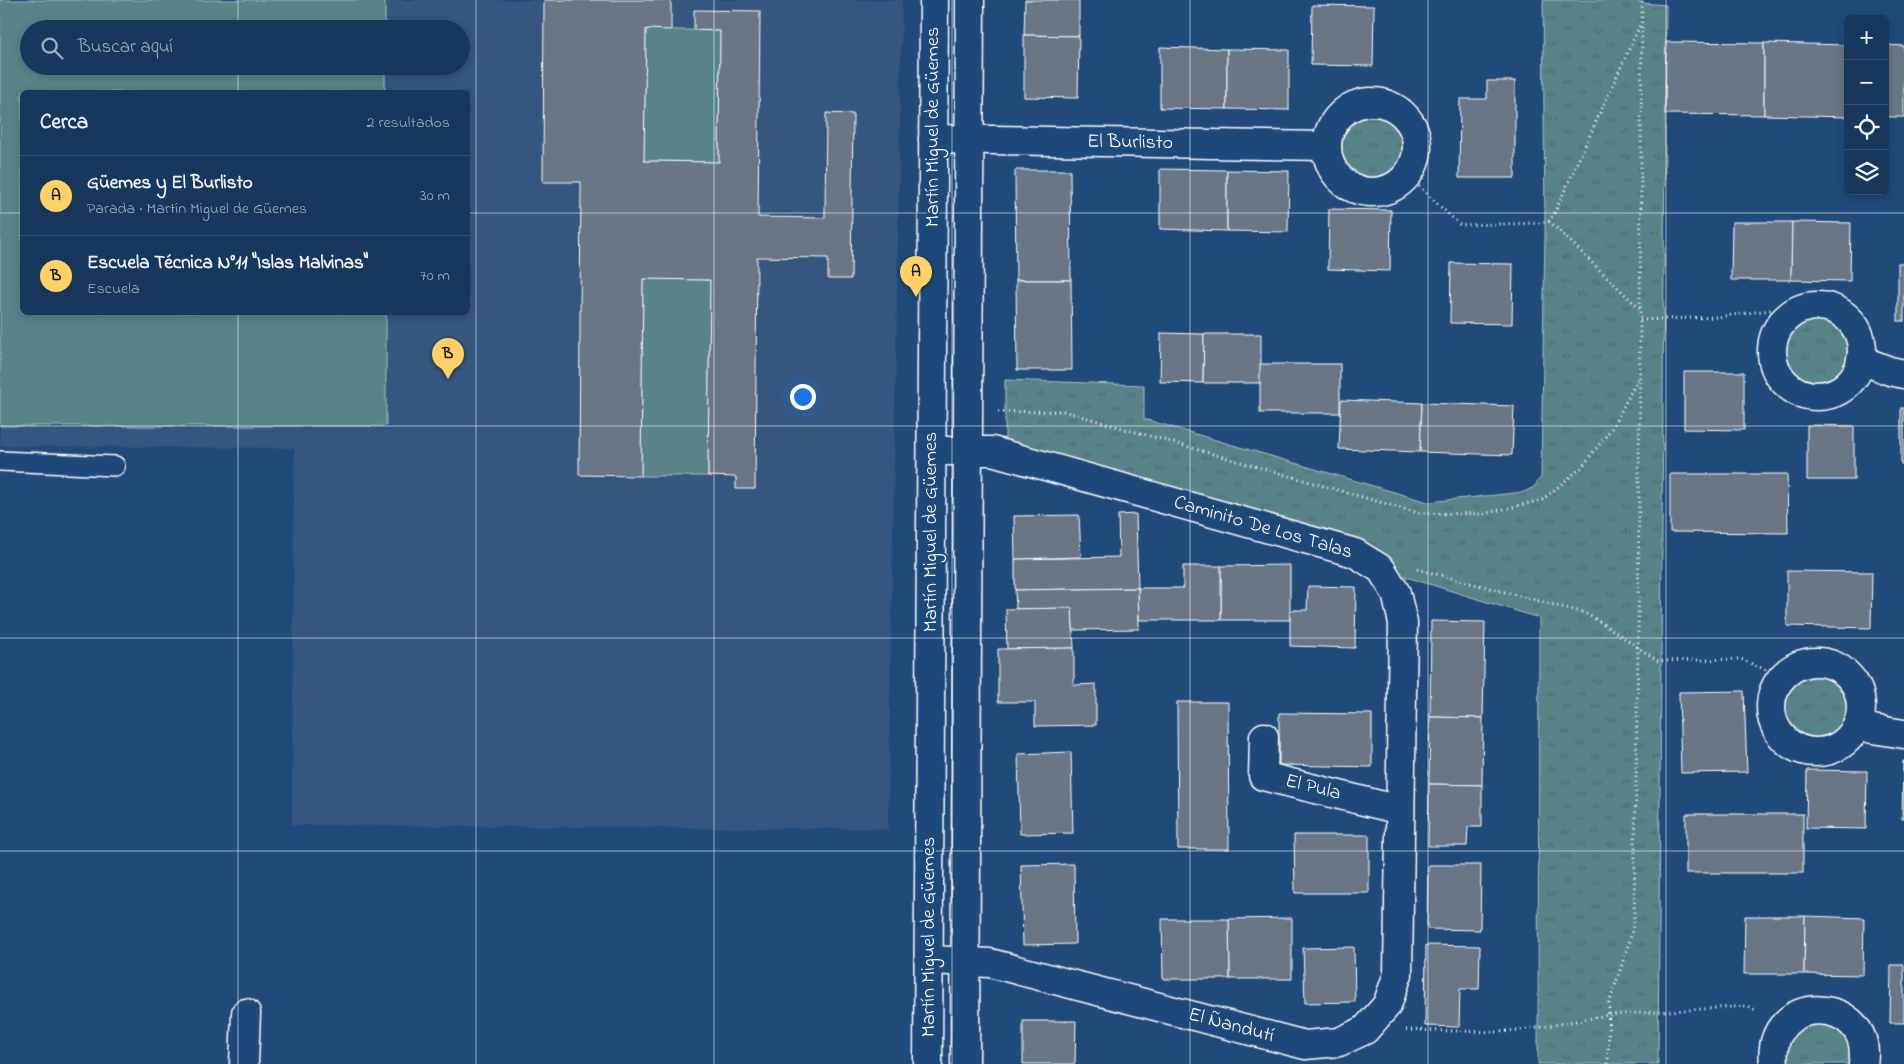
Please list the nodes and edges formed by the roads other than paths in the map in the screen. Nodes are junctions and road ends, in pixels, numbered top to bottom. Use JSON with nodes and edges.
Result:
{"nodes":[{"id":1,"x":934,"y":0,"type":"edge"},
{"id":2,"x":970,"y":0,"type":"edge"},
{"id":3,"x":933,"y":139,"type":"junction"},
{"id":4,"x":969,"y":140,"type":"junction"},
{"id":5,"x":1327,"y":146,"type":"junction"},
{"id":6,"x":1862,"y":360,"type":"junction"},
{"id":7,"x":1904,"y":374,"type":"edge"},
{"id":8,"x":932,"y":451,"type":"junction"},
{"id":9,"x":968,"y":451,"type":"junction"},
{"id":10,"x":0,"y":461,"type":"edge"},
{"id":11,"x":115,"y":466,"type":"dead end"},
{"id":12,"x":1859,"y":723,"type":"junction"},
{"id":13,"x":1904,"y":734,"type":"edge"},
{"id":14,"x":1264,"y":737,"type":"dead end"},
{"id":15,"x":1400,"y":810,"type":"junction"},
{"id":16,"x":929,"y":960,"type":"junction"},
{"id":17,"x":965,"y":962,"type":"junction"},
{"id":18,"x":246,"y":1013,"type":"dead end"},
{"id":19,"x":244,"y":1064,"type":"edge"},
{"id":20,"x":928,"y":1064,"type":"edge"},
{"id":21,"x":965,"y":1064,"type":"edge"},
{"id":22,"x":1774,"y":1064,"type":"edge"},
{"id":23,"x":1863,"y":1064,"type":"edge"}],
"edges":[{"from":1,"to":3,"type":"street","name":"Martín Miguel de Güemes"},
{"from":2,"to":4,"type":"street","name":"Martín Miguel de Güemes"},
{"from":3,"to":4,"type":"street","name":"El Burlisto"},
{"from":3,"to":8,"type":"street","name":"Martín Miguel de Güemes"},
{"from":4,"to":5,"type":"street","name":"El Burlisto"},
{"from":4,"to":9,"type":"street","name":"Martín Miguel de Güemes"},
{"from":5,"to":5,"type":"street"},
{"from":6,"to":6,"type":"street"},
{"from":6,"to":7,"type":"street"},
{"from":8,"to":9,"type":"street","name":"Caminito De Los Talas"},
{"from":8,"to":16,"type":"street","name":"Martín Miguel de Güemes"},
{"from":9,"to":15,"type":"street","name":"Caminito De Los Talas"},
{"from":9,"to":17,"type":"street","name":"Martín Miguel de Güemes"},
{"from":10,"to":11,"type":"lane"},
{"from":12,"to":12,"type":"street"},
{"from":12,"to":13,"type":"street"},
{"from":14,"to":15,"type":"street","name":"El Pula"},
{"from":15,"to":17,"type":"street","name":"El Ñandutí"},
{"from":16,"to":17,"type":"street","name":"El Ñandutí"},
{"from":16,"to":20,"type":"street","name":"Martín Miguel de Güemes"},
{"from":17,"to":21,"type":"street","name":"Martín Miguel de Güemes"},
{"from":18,"to":19,"type":"street"},
{"from":22,"to":23,"type":"street"}]}
